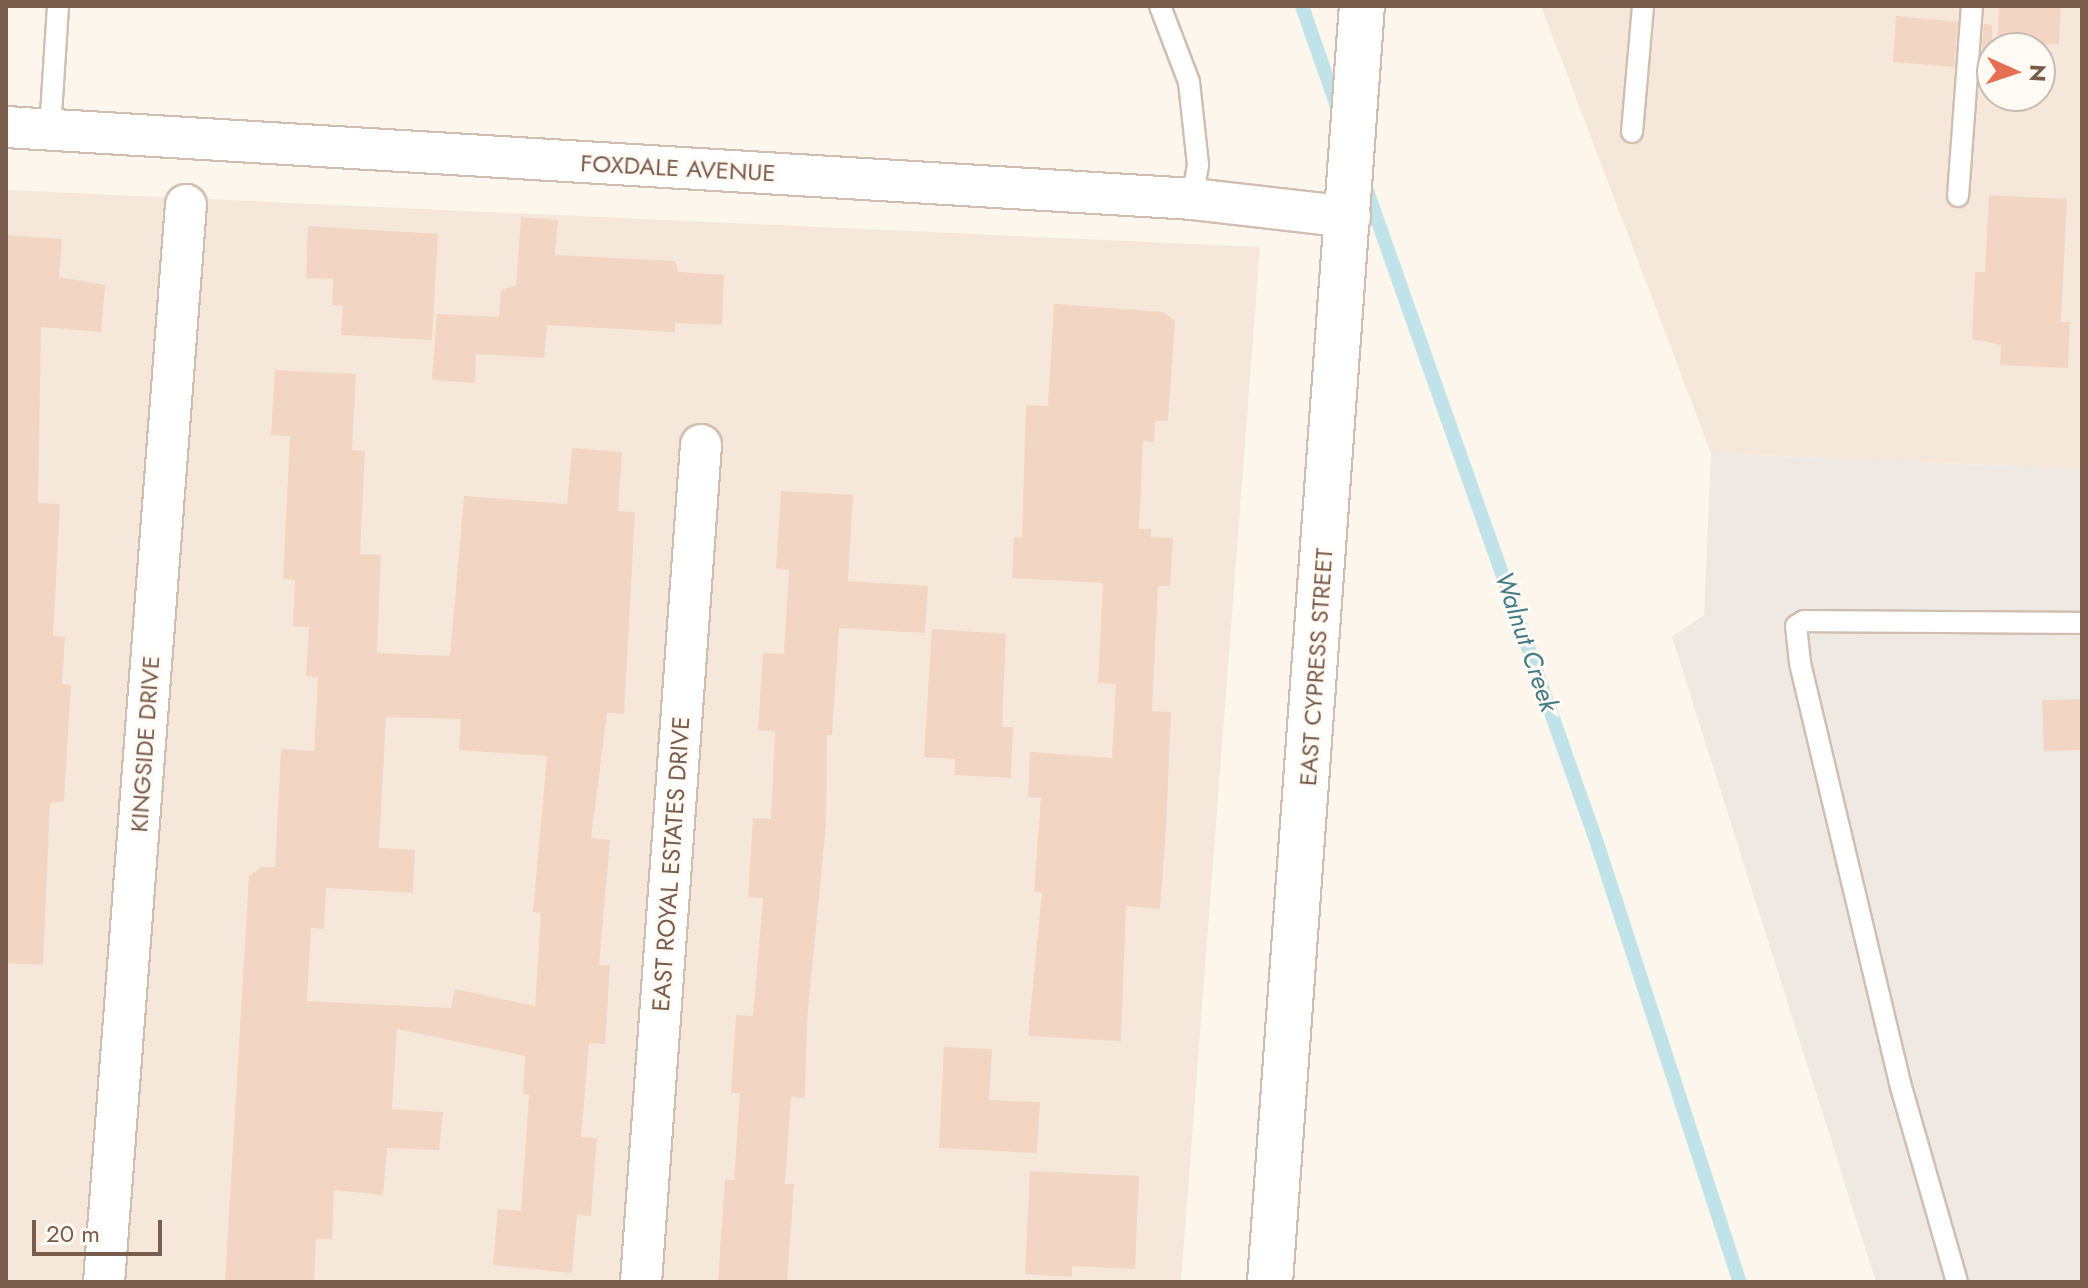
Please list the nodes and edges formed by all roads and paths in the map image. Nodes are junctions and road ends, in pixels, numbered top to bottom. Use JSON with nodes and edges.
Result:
{"nodes":[{"id":1,"x":58,"y":6,"type":"edge"},
{"id":2,"x":1160,"y":6,"type":"edge"},
{"id":3,"x":1362,"y":6,"type":"edge"},
{"id":4,"x":1643,"y":6,"type":"edge"},
{"id":5,"x":1972,"y":6,"type":"edge"},
{"id":6,"x":6,"y":127,"type":"edge"},
{"id":7,"x":50,"y":130,"type":"junction"},
{"id":8,"x":1632,"y":132,"type":"dead end"},
{"id":9,"x":1958,"y":196,"type":"dead end"},
{"id":10,"x":1192,"y":199,"type":"junction"},
{"id":11,"x":186,"y":205,"type":"dead end"},
{"id":12,"x":1344,"y":216,"type":"junction"},
{"id":13,"x":701,"y":445,"type":"dead end"},
{"id":14,"x":2082,"y":623,"type":"edge"},
{"id":15,"x":104,"y":1282,"type":"edge"},
{"id":16,"x":641,"y":1282,"type":"edge"},
{"id":17,"x":1270,"y":1282,"type":"edge"},
{"id":18,"x":1957,"y":1282,"type":"edge"}],
"edges":[{"from":1,"to":7,"type":"lane"},
{"from":2,"to":10,"type":"lane"},
{"from":3,"to":12,"type":"street","name":"EAST CYPRESS STREET"},
{"from":4,"to":8,"type":"lane"},
{"from":5,"to":9,"type":"lane"},
{"from":6,"to":7,"type":"street","name":"FOXDALE AVENUE"},
{"from":7,"to":10,"type":"street","name":"FOXDALE AVENUE"},
{"from":10,"to":12,"type":"street","name":"FOXDALE AVENUE"},
{"from":11,"to":15,"type":"street","name":"KINGSIDE DRIVE"},
{"from":12,"to":17,"type":"street","name":"EAST CYPRESS STREET"},
{"from":13,"to":16,"type":"street","name":"EAST ROYAL ESTATES DRIVE"},
{"from":14,"to":18,"type":"lane"}]}
